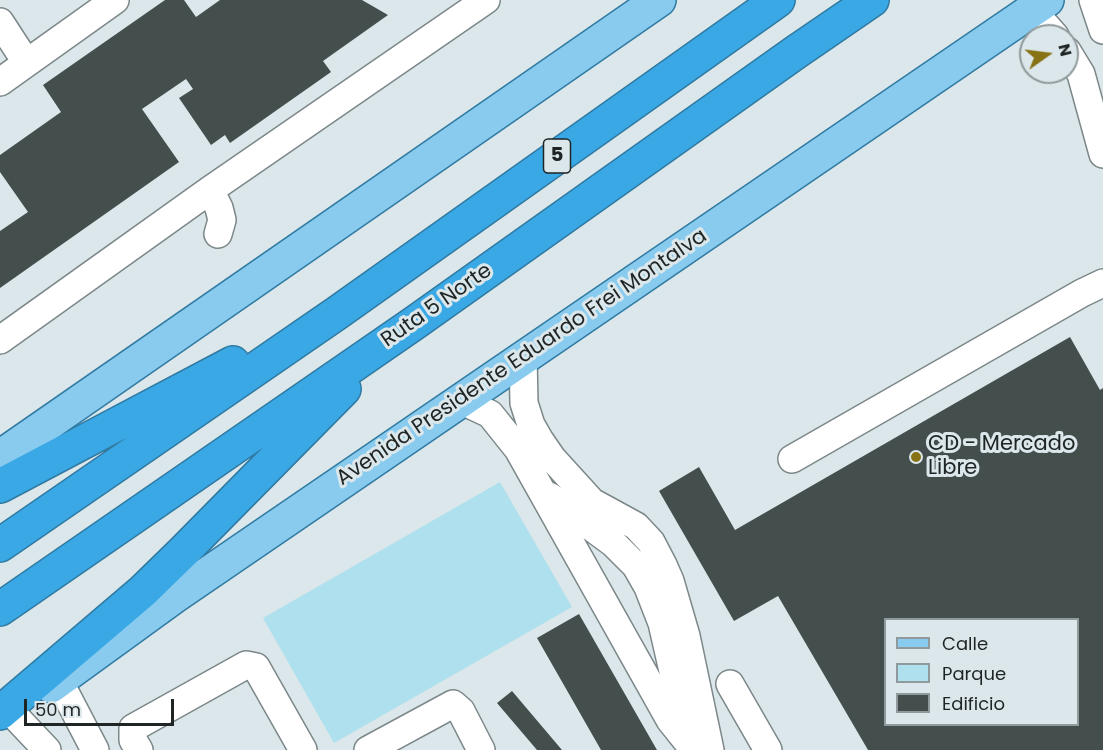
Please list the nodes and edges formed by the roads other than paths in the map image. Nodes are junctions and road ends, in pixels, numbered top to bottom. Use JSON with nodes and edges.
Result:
{"nodes":[{"id":1,"x":115,"y":0,"type":"edge"},
{"id":2,"x":486,"y":0,"type":"edge"},
{"id":3,"x":659,"y":0,"type":"edge"},
{"id":4,"x":778,"y":0,"type":"edge"},
{"id":5,"x":872,"y":0,"type":"edge"},
{"id":6,"x":1093,"y":0,"type":"edge"},
{"id":7,"x":1039,"y":5,"type":"edge"},
{"id":8,"x":0,"y":22,"type":"edge"},
{"id":9,"x":1049,"y":24,"type":"edge"},
{"id":10,"x":1103,"y":30,"type":"edge"},
{"id":11,"x":26,"y":62,"type":"junction"},
{"id":12,"x":1079,"y":71,"type":"edge"},
{"id":13,"x":0,"y":82,"type":"edge"},
{"id":14,"x":1103,"y":154,"type":"edge"},
{"id":15,"x":210,"y":190,"type":"junction"},
{"id":16,"x":218,"y":234,"type":"dead end"},
{"id":17,"x":1103,"y":284,"type":"edge"},
{"id":18,"x":337,"y":312,"type":"junction"},
{"id":19,"x":413,"y":324,"type":"junction"},
{"id":20,"x":0,"y":340,"type":"edge"},
{"id":21,"x":523,"y":357,"type":"junction"},
{"id":22,"x":460,"y":400,"type":"junction"},
{"id":23,"x":0,"y":457,"type":"edge"},
{"id":24,"x":792,"y":459,"type":"dead end"},
{"id":25,"x":0,"y":486,"type":"edge"},
{"id":26,"x":541,"y":490,"type":"junction"},
{"id":27,"x":0,"y":545,"type":"edge"},
{"id":28,"x":0,"y":609,"type":"edge"},
{"id":29,"x":59,"y":681,"type":"junction"},
{"id":30,"x":730,"y":684,"type":"dead end"},
{"id":31,"x":4,"y":715,"type":"edge"},
{"id":32,"x":700,"y":748,"type":"edge"},
{"id":33,"x":46,"y":750,"type":"edge"},
{"id":34,"x":95,"y":750,"type":"edge"},
{"id":35,"x":139,"y":750,"type":"edge"},
{"id":36,"x":303,"y":750,"type":"edge"},
{"id":37,"x":368,"y":750,"type":"edge"},
{"id":38,"x":481,"y":750,"type":"edge"},
{"id":39,"x":768,"y":750,"type":"edge"}],
"edges":[{"from":1,"to":11,"type":"lane"},
{"from":2,"to":15,"type":"lane"},
{"from":3,"to":23,"type":"main road"},
{"from":4,"to":18,"type":"highway","number":"5"},
{"from":5,"to":19,"type":"highway","name":"Ruta 5 Norte"},
{"from":6,"to":10,"type":"lane"},
{"from":7,"to":9,"type":"lane"},
{"from":7,"to":21,"type":"main road","name":"Avenida Presidente Eduardo Frei Montalva"},
{"from":8,"to":11,"type":"lane"},
{"from":11,"to":13,"type":"lane"},
{"from":12,"to":14,"type":"lane"},
{"from":15,"to":16,"type":"lane"},
{"from":15,"to":20,"type":"lane"},
{"from":17,"to":24,"type":"lane"},
{"from":18,"to":25,"type":"highway"},
{"from":18,"to":27,"type":"highway","number":"5"},
{"from":19,"to":28,"type":"highway","name":"Ruta 5 Norte"},
{"from":19,"to":31,"type":"highway"},
{"from":21,"to":22,"type":"main road","name":"Avenida Presidente Eduardo Frei Montalva"},
{"from":21,"to":32,"type":"lane"},
{"from":22,"to":26,"type":"lane"},
{"from":22,"to":29,"type":"main road","name":"Avenida Presidente Eduardo Frei Montalva"},
{"from":26,"to":32,"type":"lane"},
{"from":26,"to":32,"type":"lane"},
{"from":29,"to":31,"type":"main road","name":"Avenida Presidente Eduardo Frei Montalva"},
{"from":29,"to":34,"type":"lane"},
{"from":30,"to":39,"type":"lane"},
{"from":31,"to":33,"type":"lane"},
{"from":35,"to":36,"type":"lane"},
{"from":37,"to":38,"type":"lane"}]}
